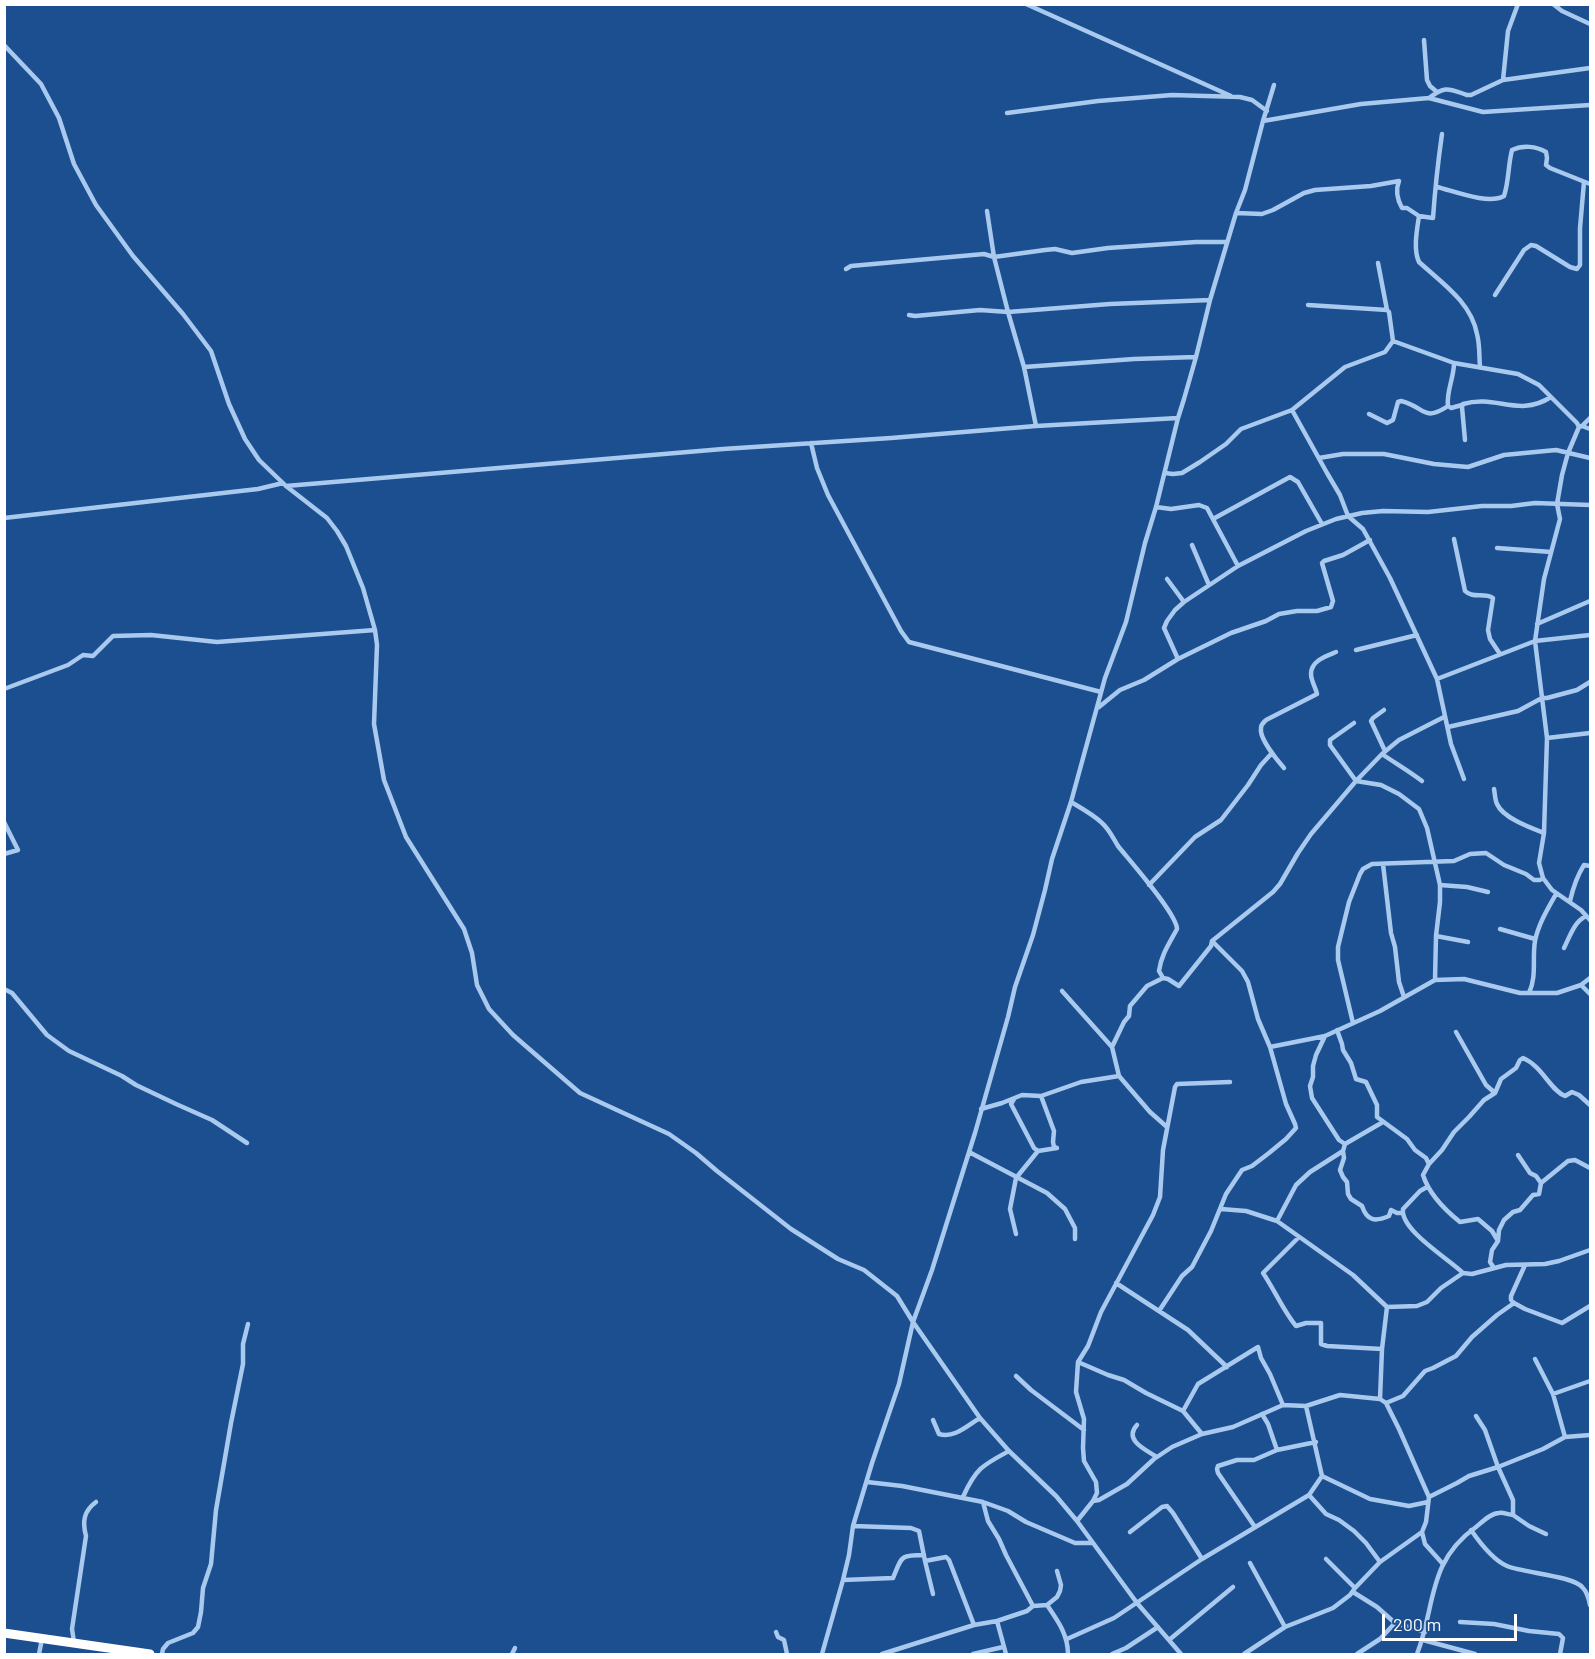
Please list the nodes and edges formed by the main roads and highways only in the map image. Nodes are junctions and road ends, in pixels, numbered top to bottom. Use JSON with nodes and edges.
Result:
{"nodes":[{"id":1,"x":4,"y":1633,"type":"edge"},
{"id":2,"x":136,"y":1654,"type":"edge"},
{"id":3,"x":150,"y":1654,"type":"edge"}],
"edges":[{"from":1,"to":2,"type":"highway"},
{"from":2,"to":3,"type":"highway"}]}
